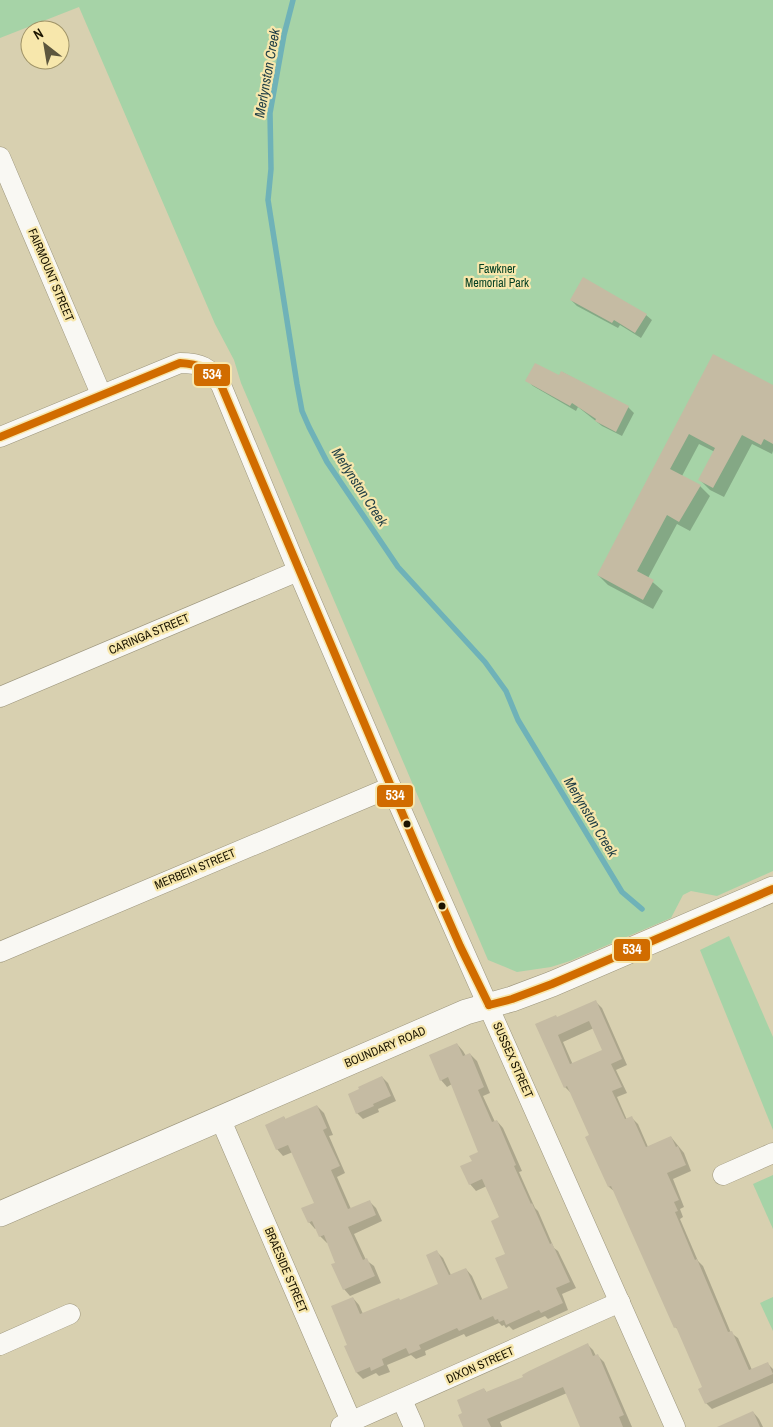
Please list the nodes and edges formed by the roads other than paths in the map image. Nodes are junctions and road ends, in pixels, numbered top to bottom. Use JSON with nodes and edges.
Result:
{"nodes":[{"id":1,"x":0,"y":157,"type":"edge"},
{"id":2,"x":101,"y":394,"type":"junction"},
{"id":3,"x":0,"y":437,"type":"edge"},
{"id":4,"x":298,"y":571,"type":"junction"},
{"id":5,"x":0,"y":697,"type":"edge"},
{"id":6,"x":391,"y":787,"type":"junction"},
{"id":7,"x":773,"y":889,"type":"edge"},
{"id":8,"x":0,"y":952,"type":"edge"},
{"id":9,"x":489,"y":1005,"type":"junction"},
{"id":10,"x":220,"y":1118,"type":"junction"},
{"id":11,"x":773,"y":1153,"type":"edge"},
{"id":12,"x":723,"y":1175,"type":"dead end"},
{"id":13,"x":0,"y":1214,"type":"edge"},
{"id":14,"x":620,"y":1302,"type":"junction"},
{"id":15,"x":70,"y":1314,"type":"dead end"},
{"id":16,"x":0,"y":1344,"type":"edge"},
{"id":17,"x":402,"y":1400,"type":"junction"},
{"id":18,"x":345,"y":1424,"type":"edge"},
{"id":19,"x":414,"y":1427,"type":"edge"},
{"id":20,"x":675,"y":1427,"type":"edge"}],
"edges":[{"from":1,"to":2,"type":"street","name":"FAIRMOUNT STREET"},
{"from":2,"to":3,"type":"street"},
{"from":2,"to":4,"type":"street","name":"SUSSEX STREET"},
{"from":4,"to":5,"type":"street","name":"CARINGA STREET"},
{"from":4,"to":6,"type":"street","name":"SUSSEX STREET"},
{"from":6,"to":8,"type":"street","name":"MERBEIN STREET"},
{"from":6,"to":9,"type":"street","name":"SUSSEX STREET"},
{"from":7,"to":9,"type":"main road","name":"BOUNDARY ROAD"},
{"from":9,"to":10,"type":"main road","name":"BOUNDARY ROAD"},
{"from":9,"to":14,"type":"street","name":"SUSSEX STREET"},
{"from":10,"to":13,"type":"main road","name":"BOUNDARY ROAD"},
{"from":10,"to":18,"type":"street","name":"BRAESIDE STREET"},
{"from":11,"to":12,"type":"street"},
{"from":14,"to":17,"type":"street","name":"DIXON STREET"},
{"from":14,"to":20,"type":"street","name":"SUSSEX STREET"},
{"from":15,"to":16,"type":"street"},
{"from":17,"to":18,"type":"street","name":"DIXON STREET"},
{"from":17,"to":19,"type":"street"}]}
